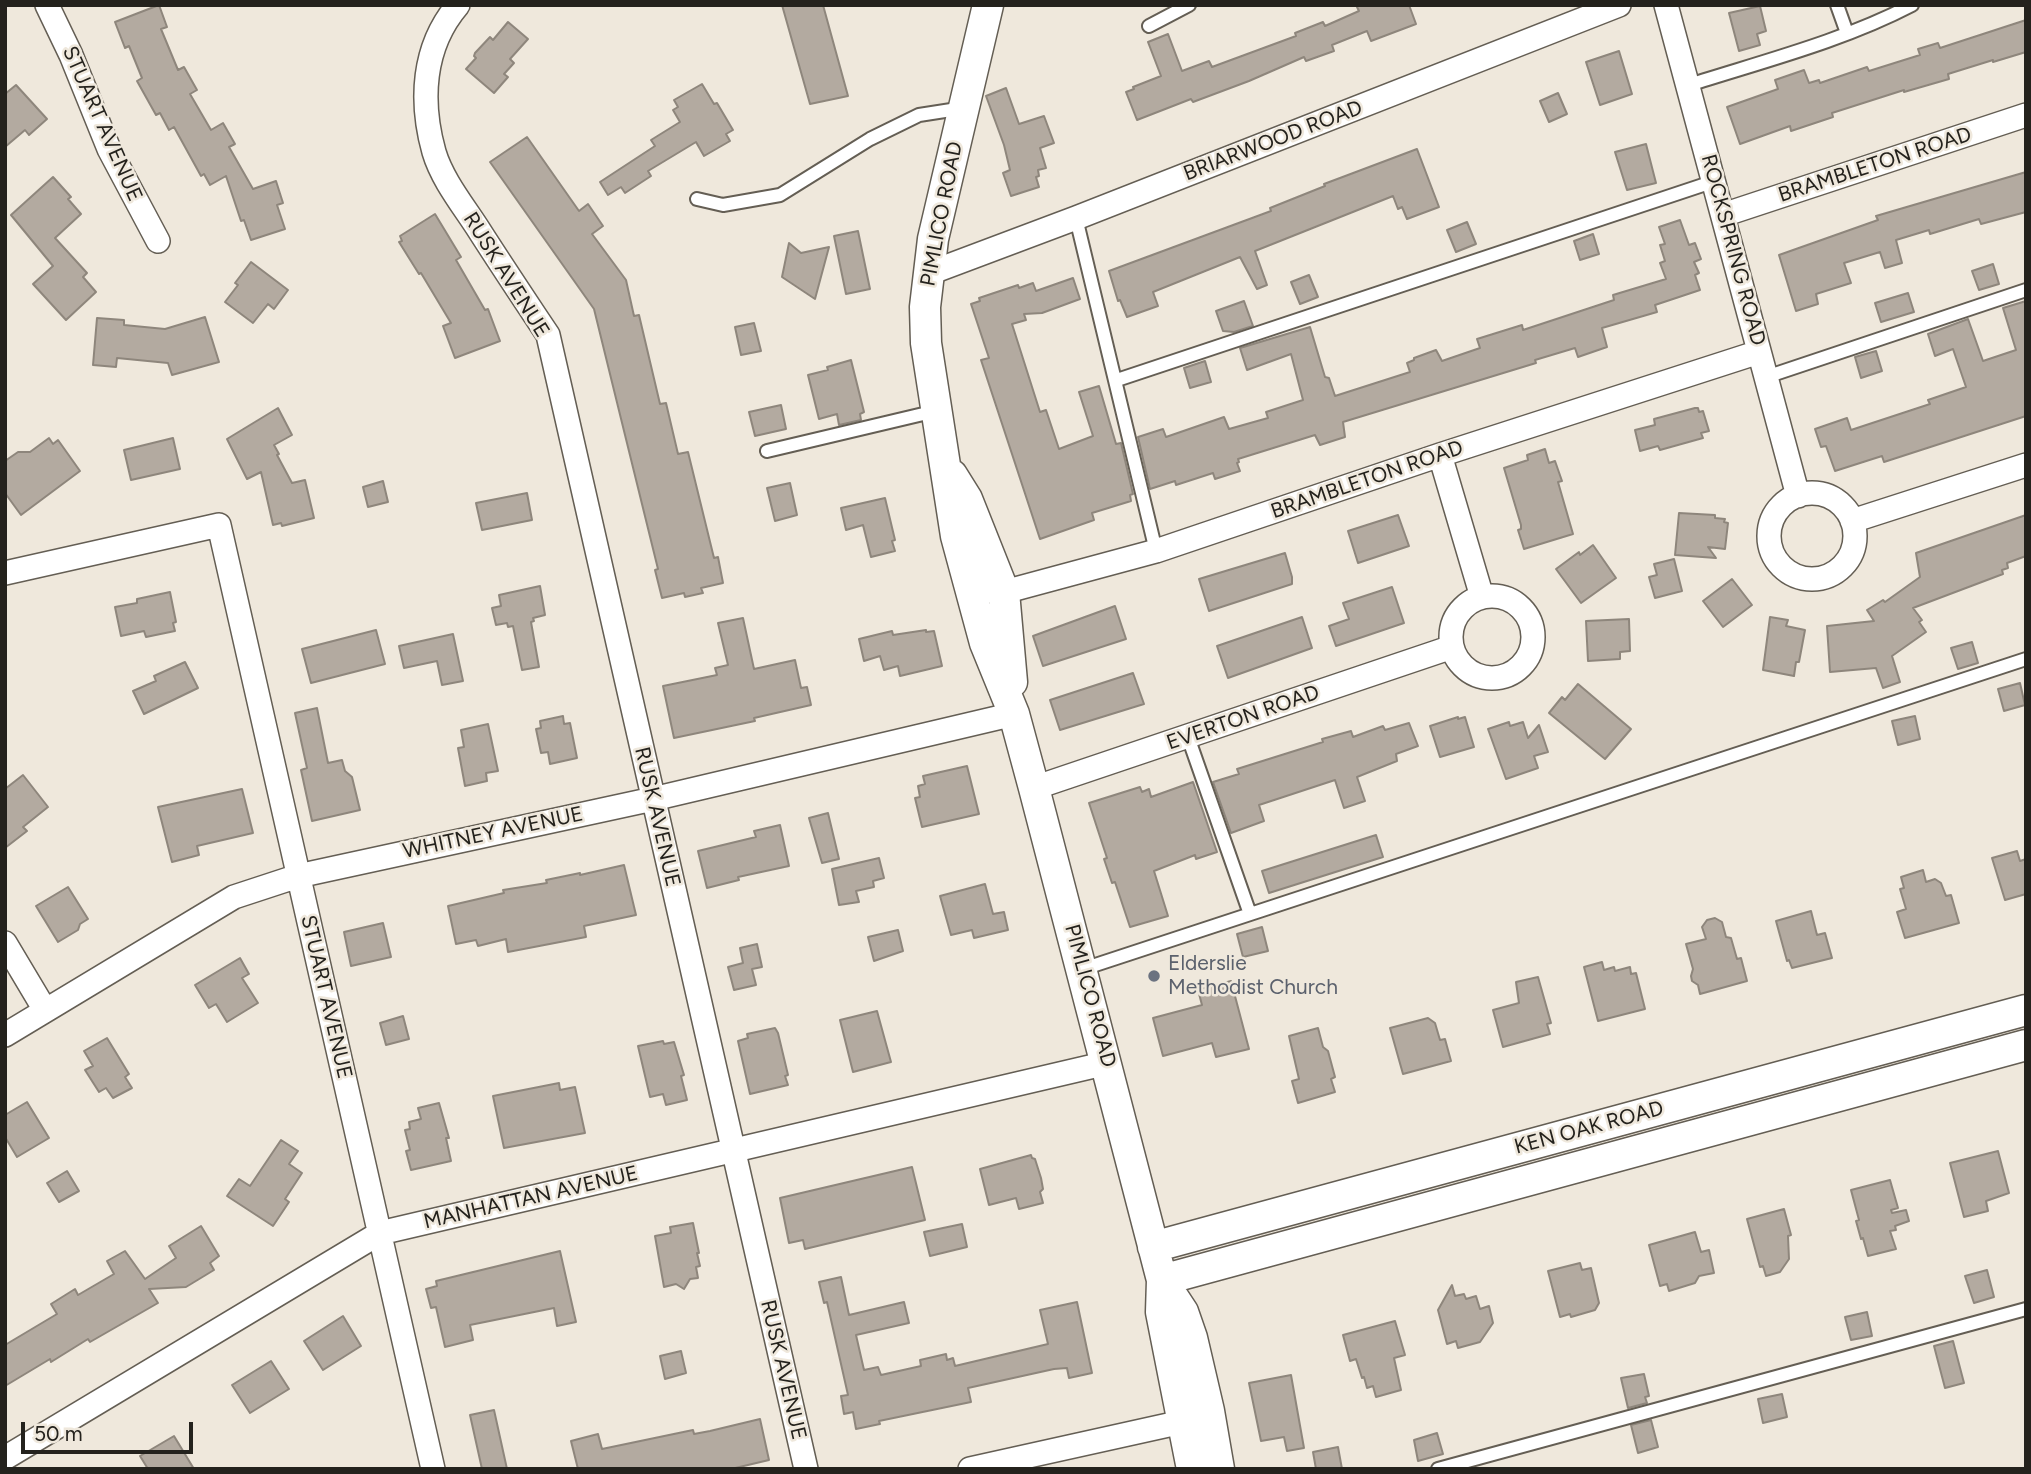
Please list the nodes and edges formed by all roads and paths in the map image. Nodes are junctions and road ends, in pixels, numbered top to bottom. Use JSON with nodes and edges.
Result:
{"nodes":[{"id":1,"x":47,"y":5,"type":"edge"},
{"id":2,"x":458,"y":5,"type":"edge"},
{"id":3,"x":988,"y":5,"type":"edge"},
{"id":4,"x":1189,"y":5,"type":"edge"},
{"id":5,"x":1619,"y":5,"type":"edge"},
{"id":6,"x":1667,"y":5,"type":"edge"},
{"id":7,"x":1837,"y":5,"type":"edge"},
{"id":8,"x":1912,"y":5,"type":"edge"},
{"id":9,"x":1149,"y":26,"type":"dead end"},
{"id":10,"x":1847,"y":33,"type":"junction"},
{"id":11,"x":1689,"y":85,"type":"junction"},
{"id":12,"x":964,"y":108,"type":"junction"},
{"id":13,"x":2026,"y":114,"type":"edge"},
{"id":14,"x":1715,"y":181,"type":"junction"},
{"id":15,"x":697,"y":199,"type":"dead end"},
{"id":16,"x":1723,"y":215,"type":"junction"},
{"id":17,"x":1076,"y":218,"type":"junction"},
{"id":18,"x":158,"y":241,"type":"dead end"},
{"id":19,"x":927,"y":274,"type":"junction"},
{"id":20,"x":2026,"y":290,"type":"edge"},
{"id":21,"x":1759,"y":352,"type":"junction"},
{"id":22,"x":1766,"y":377,"type":"junction"},
{"id":23,"x":1116,"y":380,"type":"junction"},
{"id":24,"x":937,"y":411,"type":"junction"},
{"id":25,"x":767,"y":451,"type":"dead end"},
{"id":26,"x":1440,"y":455,"type":"junction"},
{"id":27,"x":2026,"y":465,"type":"edge"},
{"id":28,"x":946,"y":467,"type":"junction"},
{"id":29,"x":1798,"y":496,"type":"junction"},
{"id":30,"x":1852,"y":522,"type":"junction"},
{"id":31,"x":1156,"y":551,"type":"junction"},
{"id":32,"x":5,"y":573,"type":"edge"},
{"id":33,"x":972,"y":590,"type":"junction"},
{"id":34,"x":1004,"y":592,"type":"junction"},
{"id":35,"x":1482,"y":597,"type":"junction"},
{"id":36,"x":1452,"y":647,"type":"junction"},
{"id":37,"x":2026,"y":659,"type":"edge"},
{"id":38,"x":1014,"y":714,"type":"junction"},
{"id":39,"x":1188,"y":737,"type":"junction"},
{"id":40,"x":1034,"y":788,"type":"junction"},
{"id":41,"x":653,"y":799,"type":"junction"},
{"id":42,"x":298,"y":876,"type":"junction"},
{"id":43,"x":1250,"y":914,"type":"junction"},
{"id":44,"x":5,"y":943,"type":"edge"},
{"id":45,"x":1083,"y":969,"type":"junction"},
{"id":46,"x":45,"y":1010,"type":"junction"},
{"id":47,"x":2026,"y":1010,"type":"edge"},
{"id":48,"x":5,"y":1035,"type":"edge"},
{"id":49,"x":2026,"y":1045,"type":"edge"},
{"id":50,"x":1107,"y":1063,"type":"junction"},
{"id":51,"x":732,"y":1150,"type":"junction"},
{"id":52,"x":380,"y":1233,"type":"junction"},
{"id":53,"x":1153,"y":1247,"type":"junction"},
{"id":54,"x":1162,"y":1280,"type":"junction"},
{"id":55,"x":2026,"y":1309,"type":"edge"},
{"id":56,"x":1205,"y":1398,"type":"junction"},
{"id":57,"x":1182,"y":1422,"type":"junction"},
{"id":58,"x":5,"y":1458,"type":"edge"},
{"id":59,"x":433,"y":1469,"type":"edge"},
{"id":60,"x":806,"y":1469,"type":"edge"},
{"id":61,"x":970,"y":1469,"type":"edge"},
{"id":62,"x":1192,"y":1469,"type":"edge"},
{"id":63,"x":1219,"y":1469,"type":"edge"},
{"id":64,"x":1438,"y":1469,"type":"edge"}],
"edges":[{"from":1,"to":18,"type":"street","name":"STUART AVENUE"},
{"from":2,"to":41,"type":"street","name":"RUSK AVENUE"},
{"from":3,"to":12,"type":"street","name":"PIMLICO ROAD"},
{"from":4,"to":9,"type":"lane"},
{"from":5,"to":17,"type":"street","name":"BRIARWOOD ROAD"},
{"from":6,"to":11,"type":"street","name":"ROCKSPRING ROAD"},
{"from":7,"to":10,"type":"lane"},
{"from":8,"to":10,"type":"lane"},
{"from":10,"to":11,"type":"lane"},
{"from":11,"to":14,"type":"street","name":"ROCKSPRING ROAD"},
{"from":12,"to":15,"type":"lane"},
{"from":12,"to":19,"type":"street","name":"PIMLICO ROAD"},
{"from":13,"to":16,"type":"street","name":"BRAMBLETON ROAD"},
{"from":14,"to":16,"type":"street","name":"ROCKSPRING ROAD"},
{"from":14,"to":23,"type":"lane"},
{"from":16,"to":21,"type":"street","name":"ROCKSPRING ROAD"},
{"from":17,"to":19,"type":"street","name":"BRIARWOOD ROAD"},
{"from":17,"to":23,"type":"lane"},
{"from":19,"to":24,"type":"street","name":"PIMLICO ROAD"},
{"from":20,"to":22,"type":"lane"},
{"from":21,"to":22,"type":"street","name":"ROCKSPRING ROAD"},
{"from":21,"to":26,"type":"street","name":"BRAMBLETON ROAD"},
{"from":22,"to":29,"type":"street","name":"ROCKSPRING ROAD"},
{"from":23,"to":31,"type":"lane"},
{"from":24,"to":25,"type":"lane"},
{"from":24,"to":28,"type":"street","name":"PIMLICO ROAD"},
{"from":26,"to":31,"type":"street","name":"BRAMBLETON ROAD"},
{"from":26,"to":35,"type":"street"},
{"from":27,"to":30,"type":"street"},
{"from":28,"to":33,"type":"street","name":"PIMLICO ROAD"},
{"from":28,"to":34,"type":"street","name":"PIMLICO ROAD"},
{"from":29,"to":30,"type":"street"},
{"from":29,"to":30,"type":"street"},
{"from":31,"to":34,"type":"street","name":"BRAMBLETON ROAD"},
{"from":32,"to":42,"type":"street","name":"STUART AVENUE"},
{"from":33,"to":34,"type":"street","name":"BRAMBLETON ROAD"},
{"from":33,"to":38,"type":"street","name":"PIMLICO ROAD"},
{"from":34,"to":38,"type":"street","name":"PIMLICO ROAD"},
{"from":35,"to":36,"type":"street"},
{"from":35,"to":36,"type":"street"},
{"from":36,"to":39,"type":"street","name":"EVERTON ROAD"},
{"from":37,"to":43,"type":"lane"},
{"from":38,"to":40,"type":"street","name":"PIMLICO ROAD"},
{"from":38,"to":41,"type":"street","name":"WHITNEY AVENUE"},
{"from":39,"to":40,"type":"street","name":"EVERTON ROAD"},
{"from":39,"to":43,"type":"lane"},
{"from":40,"to":45,"type":"street","name":"PIMLICO ROAD"},
{"from":41,"to":42,"type":"street","name":"WHITNEY AVENUE"},
{"from":41,"to":51,"type":"street","name":"RUSK AVENUE"},
{"from":42,"to":46,"type":"street","name":"WHITNEY AVENUE"},
{"from":42,"to":52,"type":"street","name":"STUART AVENUE"},
{"from":43,"to":45,"type":"lane"},
{"from":44,"to":46,"type":"street"},
{"from":45,"to":50,"type":"street","name":"PIMLICO ROAD"},
{"from":46,"to":48,"type":"street","name":"WHITNEY AVENUE"},
{"from":47,"to":53,"type":"street","name":"KEN OAK ROAD"},
{"from":49,"to":54,"type":"street","name":"KEN OAK ROAD"},
{"from":50,"to":51,"type":"street","name":"MANHATTAN AVENUE"},
{"from":50,"to":53,"type":"street","name":"PIMLICO ROAD"},
{"from":51,"to":52,"type":"street","name":"MANHATTAN AVENUE"},
{"from":51,"to":60,"type":"street","name":"RUSK AVENUE"},
{"from":52,"to":58,"type":"street","name":"MANHATTAN AVENUE"},
{"from":52,"to":59,"type":"street","name":"STUART AVENUE"},
{"from":53,"to":54,"type":"street","name":"PIMLICO ROAD"},
{"from":54,"to":56,"type":"street","name":"PIMLICO ROAD"},
{"from":54,"to":57,"type":"street","name":"PIMLICO ROAD"},
{"from":55,"to":64,"type":"lane"},
{"from":56,"to":57,"type":"street"},
{"from":56,"to":63,"type":"street","name":"PIMLICO ROAD"},
{"from":57,"to":61,"type":"street"},
{"from":57,"to":62,"type":"street","name":"PIMLICO ROAD"}]}
